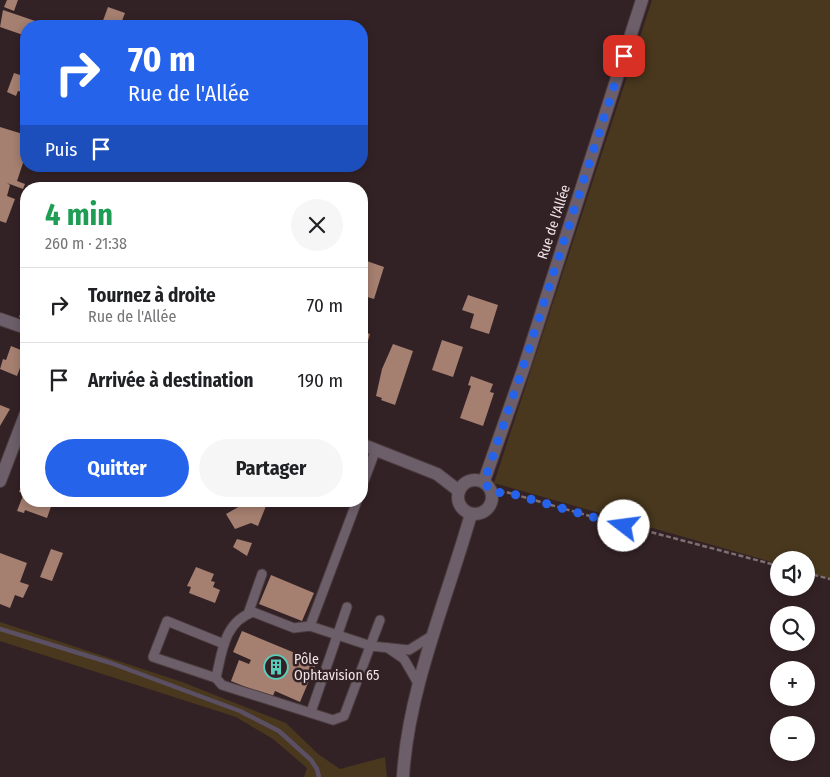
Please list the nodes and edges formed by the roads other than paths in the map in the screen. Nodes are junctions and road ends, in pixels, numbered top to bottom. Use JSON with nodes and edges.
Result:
{"nodes":[{"id":1,"x":642,"y":0,"type":"edge"},
{"id":2,"x":0,"y":319,"type":"edge"},
{"id":3,"x":20,"y":326,"type":"edge"},
{"id":4,"x":20,"y":429,"type":"edge"},
{"id":5,"x":368,"y":447,"type":"edge"},
{"id":6,"x":376,"y":450,"type":"junction"},
{"id":7,"x":368,"y":470,"type":"edge"},
{"id":8,"x":0,"y":481,"type":"edge"},
{"id":9,"x":484,"y":482,"type":"junction"},
{"id":10,"x":459,"y":491,"type":"junction"},
{"id":11,"x":354,"y":507,"type":"edge"},
{"id":12,"x":471,"y":514,"type":"junction"},
{"id":13,"x":262,"y":574,"type":"dead end"},
{"id":14,"x":347,"y":607,"type":"dead end"},
{"id":15,"x":248,"y":614,"type":"junction"},
{"id":16,"x":380,"y":620,"type":"dead end"},
{"id":17,"x":310,"y":626,"type":"junction"},
{"id":18,"x":435,"y":634,"type":"junction"},
{"id":19,"x":338,"y":636,"type":"junction"},
{"id":20,"x":224,"y":644,"type":"junction"},
{"id":21,"x":371,"y":646,"type":"junction"},
{"id":22,"x":385,"y":647,"type":"junction"},
{"id":23,"x":216,"y":678,"type":"junction"},
{"id":24,"x":419,"y":685,"type":"junction"},
{"id":25,"x":311,"y":712,"type":"junction"},
{"id":26,"x":403,"y":777,"type":"edge"}],
"edges":[{"from":1,"to":9,"type":"street","name":"Rue de l'Allée"},
{"from":2,"to":3,"type":"street"},
{"from":4,"to":8,"type":"street"},
{"from":5,"to":6,"type":"street"},
{"from":6,"to":7,"type":"lane"},
{"from":6,"to":10,"type":"street"},
{"from":9,"to":10,"type":"street"},
{"from":9,"to":12,"type":"street"},
{"from":10,"to":12,"type":"street"},
{"from":11,"to":17,"type":"lane"},
{"from":12,"to":18,"type":"street"},
{"from":13,"to":15,"type":"lane"},
{"from":14,"to":19,"type":"lane"},
{"from":15,"to":17,"type":"lane"},
{"from":15,"to":20,"type":"lane"},
{"from":16,"to":21,"type":"lane"},
{"from":17,"to":19,"type":"lane"},
{"from":18,"to":22,"type":"lane"},
{"from":18,"to":24,"type":"street"},
{"from":19,"to":21,"type":"lane"},
{"from":19,"to":25,"type":"lane"},
{"from":20,"to":23,"type":"lane"},
{"from":20,"to":23,"type":"lane"},
{"from":21,"to":22,"type":"lane"},
{"from":21,"to":25,"type":"lane"},
{"from":22,"to":24,"type":"lane"},
{"from":23,"to":25,"type":"lane"},
{"from":24,"to":26,"type":"street"}]}
